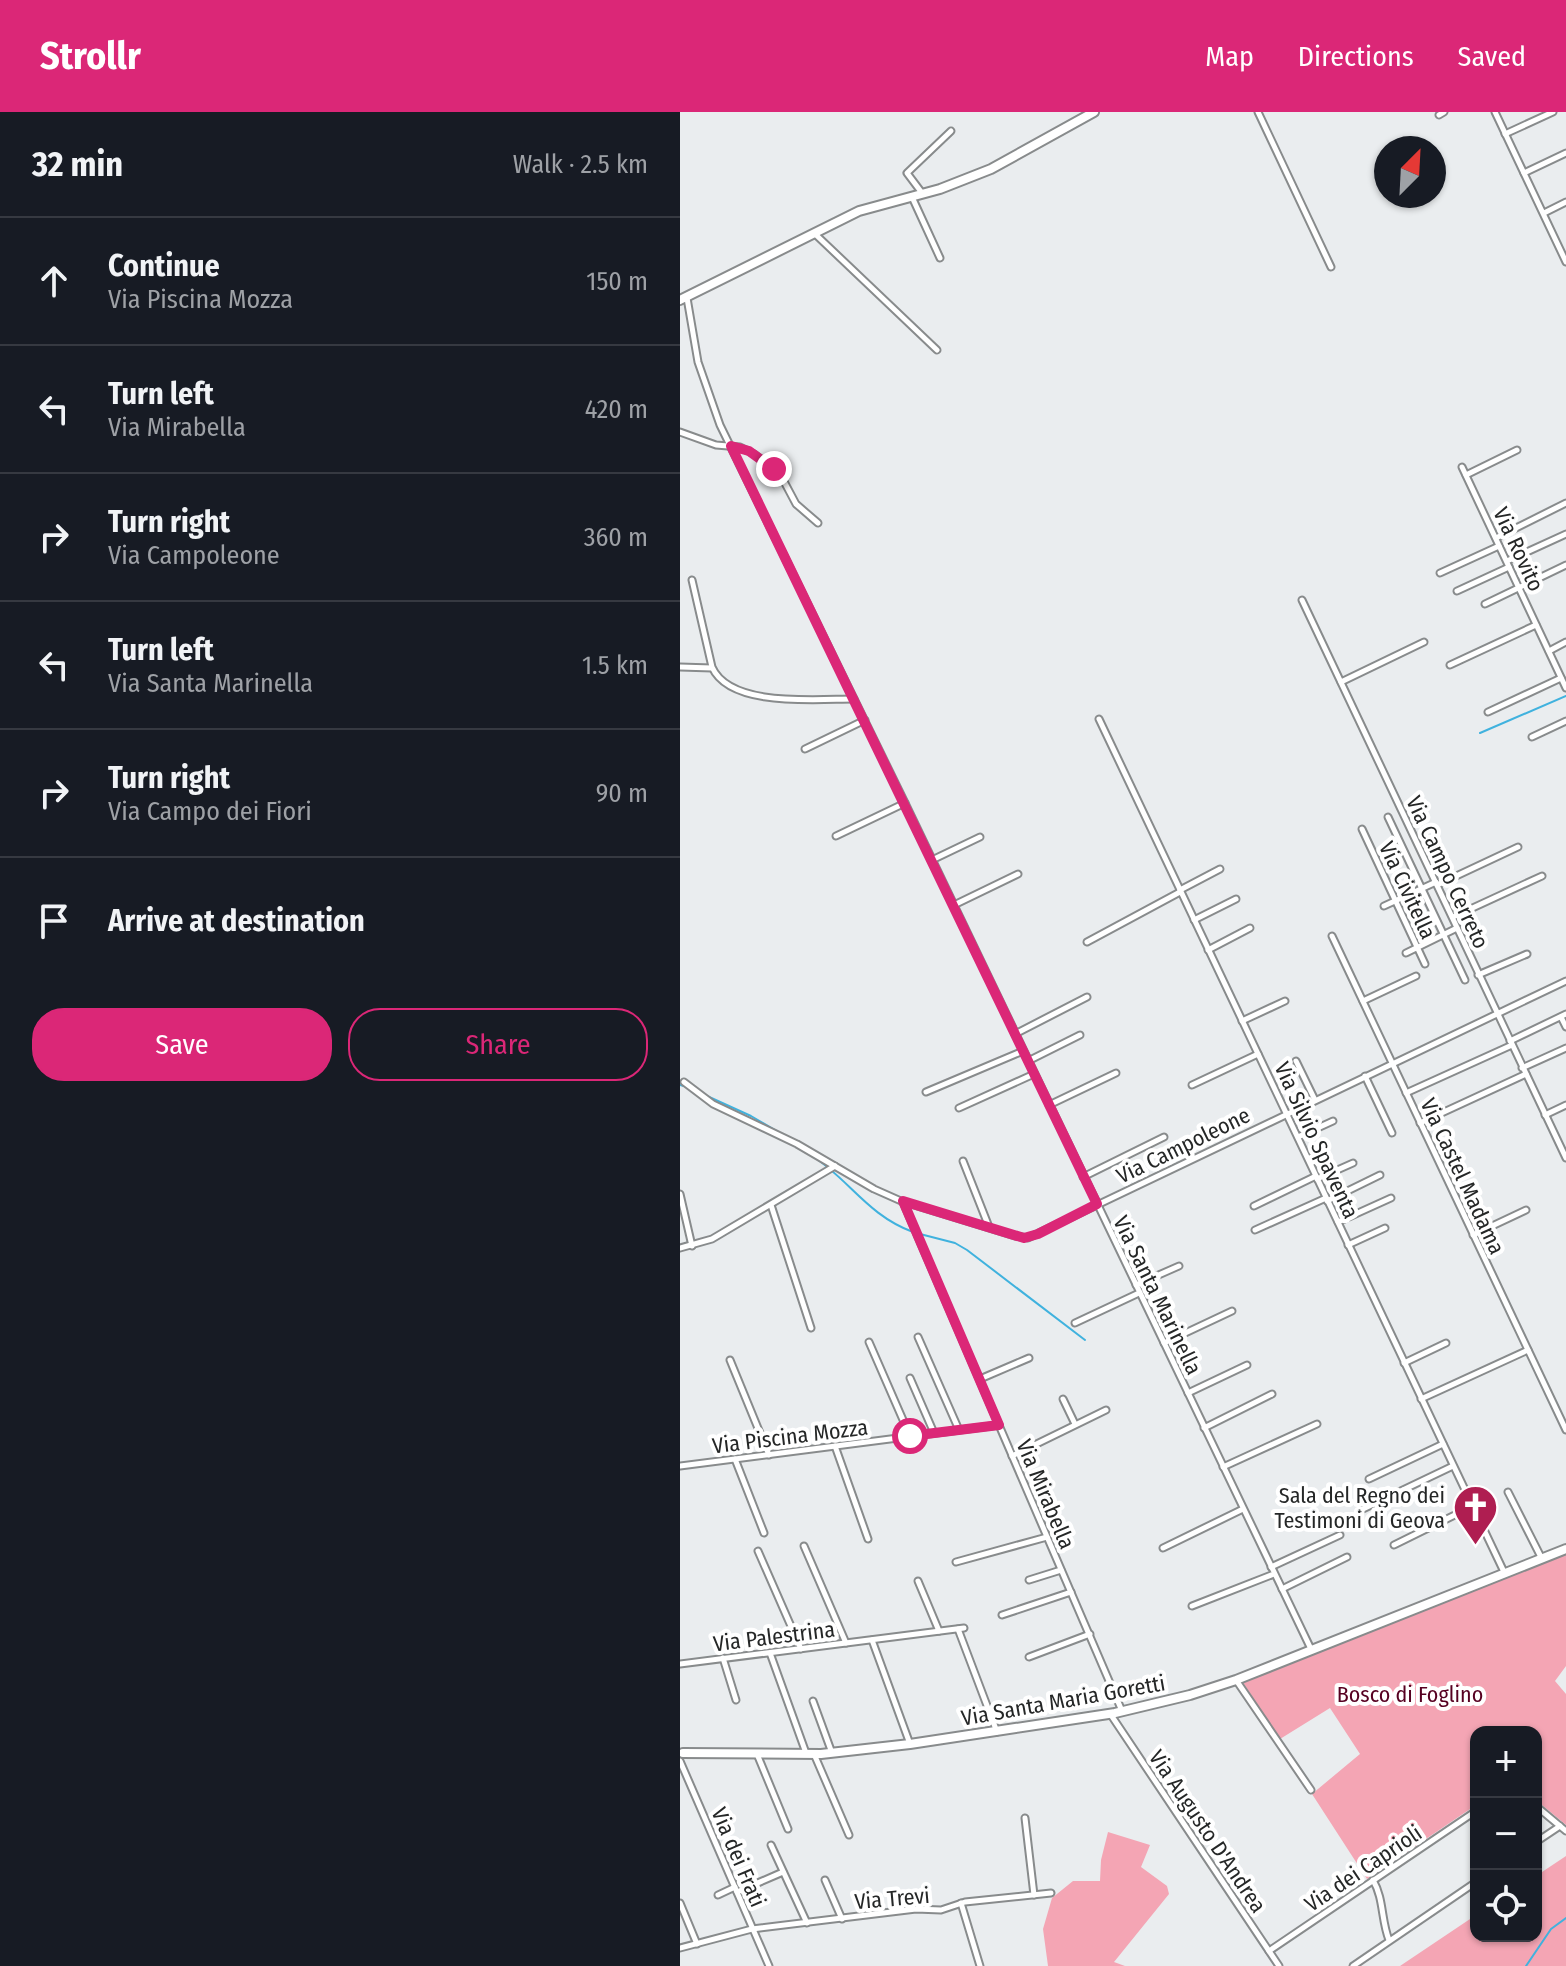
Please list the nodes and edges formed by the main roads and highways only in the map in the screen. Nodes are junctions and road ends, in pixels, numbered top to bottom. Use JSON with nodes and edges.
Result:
{"nodes":[{"id":1,"x":1094,"y":112,"type":"edge"},
{"id":2,"x":684,"y":299,"type":"edge"},
{"id":3,"x":1566,"y":1549,"type":"edge"},
{"id":4,"x":681,"y":1756,"type":"edge"}],
"edges":[{"from":1,"to":2,"type":"main road"},
{"from":3,"to":4,"type":"main road","name":"Via Santa Maria Goretti"}]}
